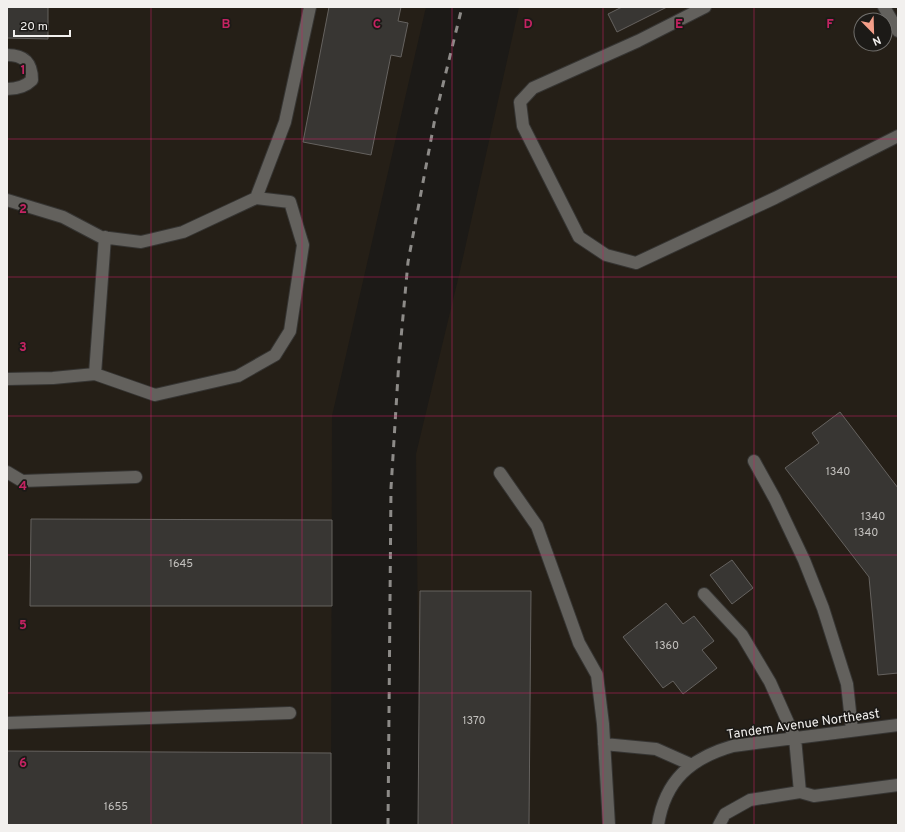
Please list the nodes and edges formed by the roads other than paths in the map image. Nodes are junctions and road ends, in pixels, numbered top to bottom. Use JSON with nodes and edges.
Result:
{"nodes":[{"id":1,"x":310,"y":7,"type":"edge"},
{"id":2,"x":705,"y":7,"type":"edge"},
{"id":3,"x":884,"y":7,"type":"edge"},
{"id":4,"x":898,"y":31,"type":"edge"},
{"id":5,"x":7,"y":55,"type":"edge"},
{"id":6,"x":7,"y":89,"type":"edge"},
{"id":7,"x":898,"y":136,"type":"edge"},
{"id":8,"x":256,"y":198,"type":"junction"},
{"id":9,"x":7,"y":200,"type":"edge"},
{"id":10,"x":105,"y":237,"type":"junction"},
{"id":11,"x":95,"y":374,"type":"junction"},
{"id":12,"x":7,"y":379,"type":"edge"},
{"id":13,"x":754,"y":461,"type":"dead end"},
{"id":14,"x":7,"y":472,"type":"edge"},
{"id":15,"x":500,"y":473,"type":"dead end"},
{"id":16,"x":136,"y":477,"type":"dead end"},
{"id":17,"x":704,"y":594,"type":"dead end"},
{"id":18,"x":290,"y":713,"type":"dead end"},
{"id":19,"x":7,"y":723,"type":"edge"},
{"id":20,"x":898,"y":725,"type":"edge"},
{"id":21,"x":852,"y":730,"type":"junction"},
{"id":22,"x":795,"y":738,"type":"junction"},
{"id":23,"x":604,"y":744,"type":"junction"},
{"id":24,"x":692,"y":765,"type":"junction"},
{"id":25,"x":898,"y":786,"type":"edge"},
{"id":26,"x":800,"y":792,"type":"junction"},
{"id":27,"x":609,"y":825,"type":"edge"},
{"id":28,"x":658,"y":825,"type":"edge"},
{"id":29,"x":719,"y":825,"type":"edge"}],
"edges":[{"from":1,"to":8,"type":"street"},
{"from":2,"to":7,"type":"street"},
{"from":3,"to":4,"type":"street"},
{"from":5,"to":6,"type":"street"},
{"from":8,"to":10,"type":"street"},
{"from":8,"to":11,"type":"street"},
{"from":9,"to":10,"type":"street"},
{"from":10,"to":11,"type":"street"},
{"from":11,"to":12,"type":"street"},
{"from":13,"to":21,"type":"street"},
{"from":14,"to":16,"type":"street"},
{"from":15,"to":23,"type":"street"},
{"from":17,"to":22,"type":"street"},
{"from":18,"to":19,"type":"street"},
{"from":20,"to":21,"type":"street","name":"Tandem Avenue Northeast"},
{"from":21,"to":22,"type":"street","name":"Tandem Avenue Northeast"},
{"from":22,"to":24,"type":"street","name":"Tandem Avenue Northeast"},
{"from":22,"to":26,"type":"street"},
{"from":23,"to":24,"type":"street"},
{"from":23,"to":27,"type":"street"},
{"from":24,"to":28,"type":"street","name":"Tandem Avenue Northeast"},
{"from":25,"to":26,"type":"street"},
{"from":26,"to":29,"type":"street"}]}
